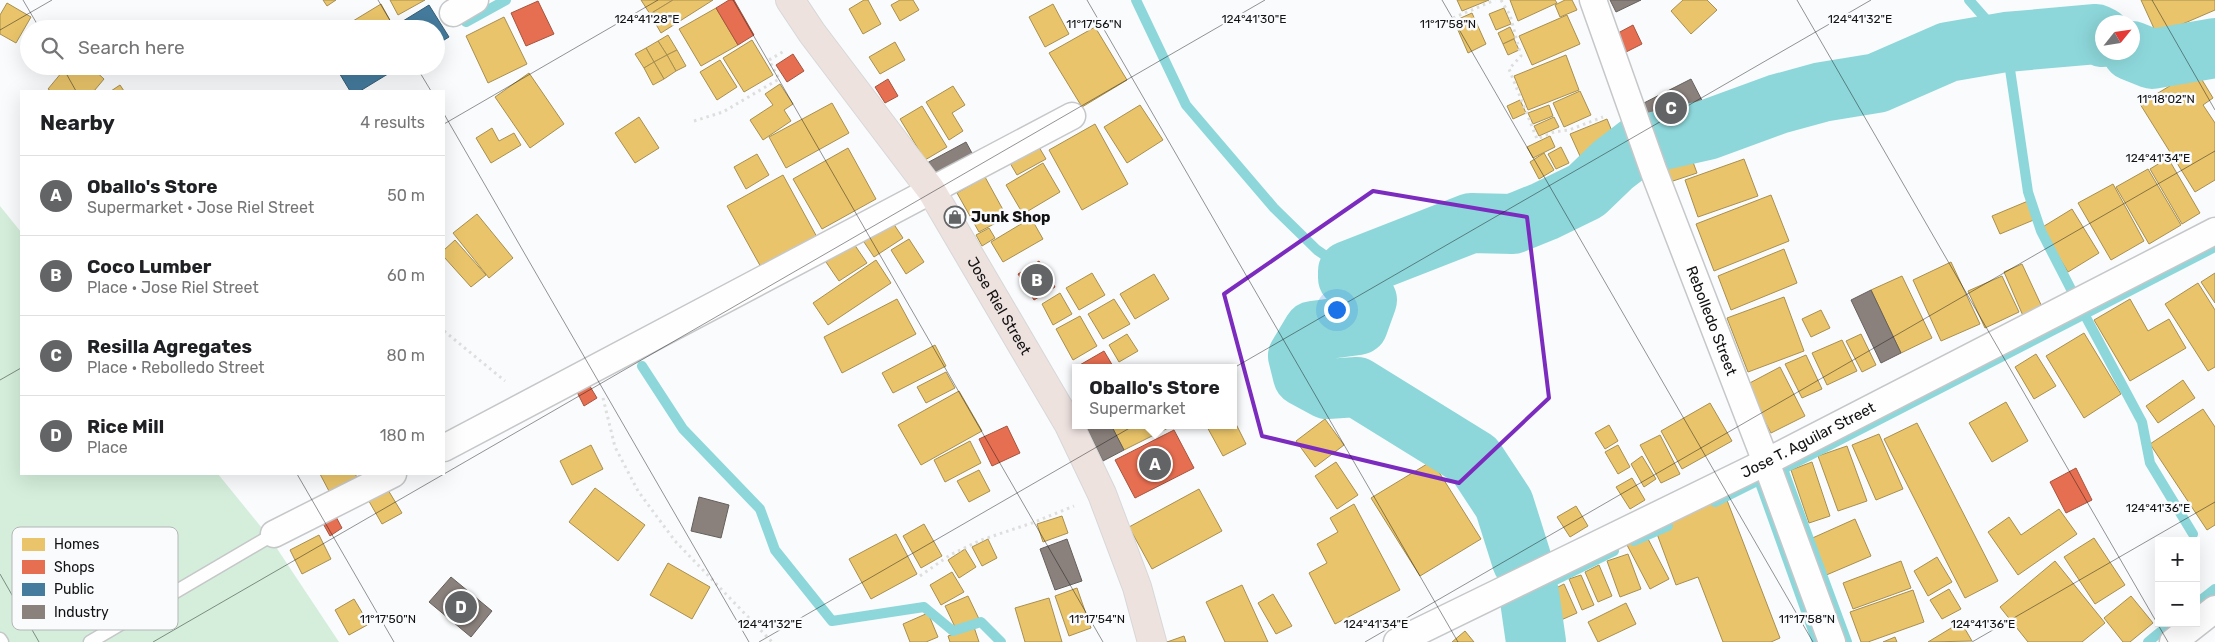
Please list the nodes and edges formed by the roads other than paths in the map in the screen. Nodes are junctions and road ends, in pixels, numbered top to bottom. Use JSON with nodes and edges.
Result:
{"nodes":[{"id":1,"x":475,"y":0,"type":"edge"},
{"id":2,"x":790,"y":0,"type":"edge"},
{"id":3,"x":1593,"y":0,"type":"edge"},
{"id":4,"x":452,"y":13,"type":"dead end"},
{"id":5,"x":1072,"y":116,"type":"dead end"},
{"id":6,"x":931,"y":190,"type":"junction"},
{"id":7,"x":2215,"y":231,"type":"edge"},
{"id":8,"x":445,"y":447,"type":"edge"},
{"id":9,"x":1766,"y":462,"type":"junction"},
{"id":10,"x":391,"y":475,"type":"edge"},
{"id":11,"x":274,"y":534,"type":"joint"},
{"id":12,"x":178,"y":590,"type":"edge"},
{"id":13,"x":2215,"y":609,"type":"edge"},
{"id":14,"x":110,"y":630,"type":"edge"},
{"id":15,"x":90,"y":642,"type":"edge"},
{"id":16,"x":1152,"y":642,"type":"edge"},
{"id":17,"x":1398,"y":642,"type":"edge"},
{"id":18,"x":1832,"y":642,"type":"edge"},
{"id":19,"x":2173,"y":642,"type":"edge"}],
"edges":[{"from":1,"to":4,"type":"street"},
{"from":2,"to":6,"type":"highway","name":"Jose Riel Street"},
{"from":3,"to":9,"type":"street","name":"Rebolledo Street"},
{"from":5,"to":6,"type":"street"},
{"from":6,"to":8,"type":"street"},
{"from":6,"to":16,"type":"highway","name":"Jose Riel Street"},
{"from":7,"to":9,"type":"street","name":"Jose T. Aguilar Street"},
{"from":9,"to":17,"type":"street","name":"Jose T. Aguilar Street"},
{"from":9,"to":18,"type":"street","name":"Rebolledo Street"},
{"from":10,"to":11,"type":"street"},
{"from":11,"to":12,"type":"lane"},
{"from":13,"to":19,"type":"street"},
{"from":14,"to":15,"type":"lane"}]}
